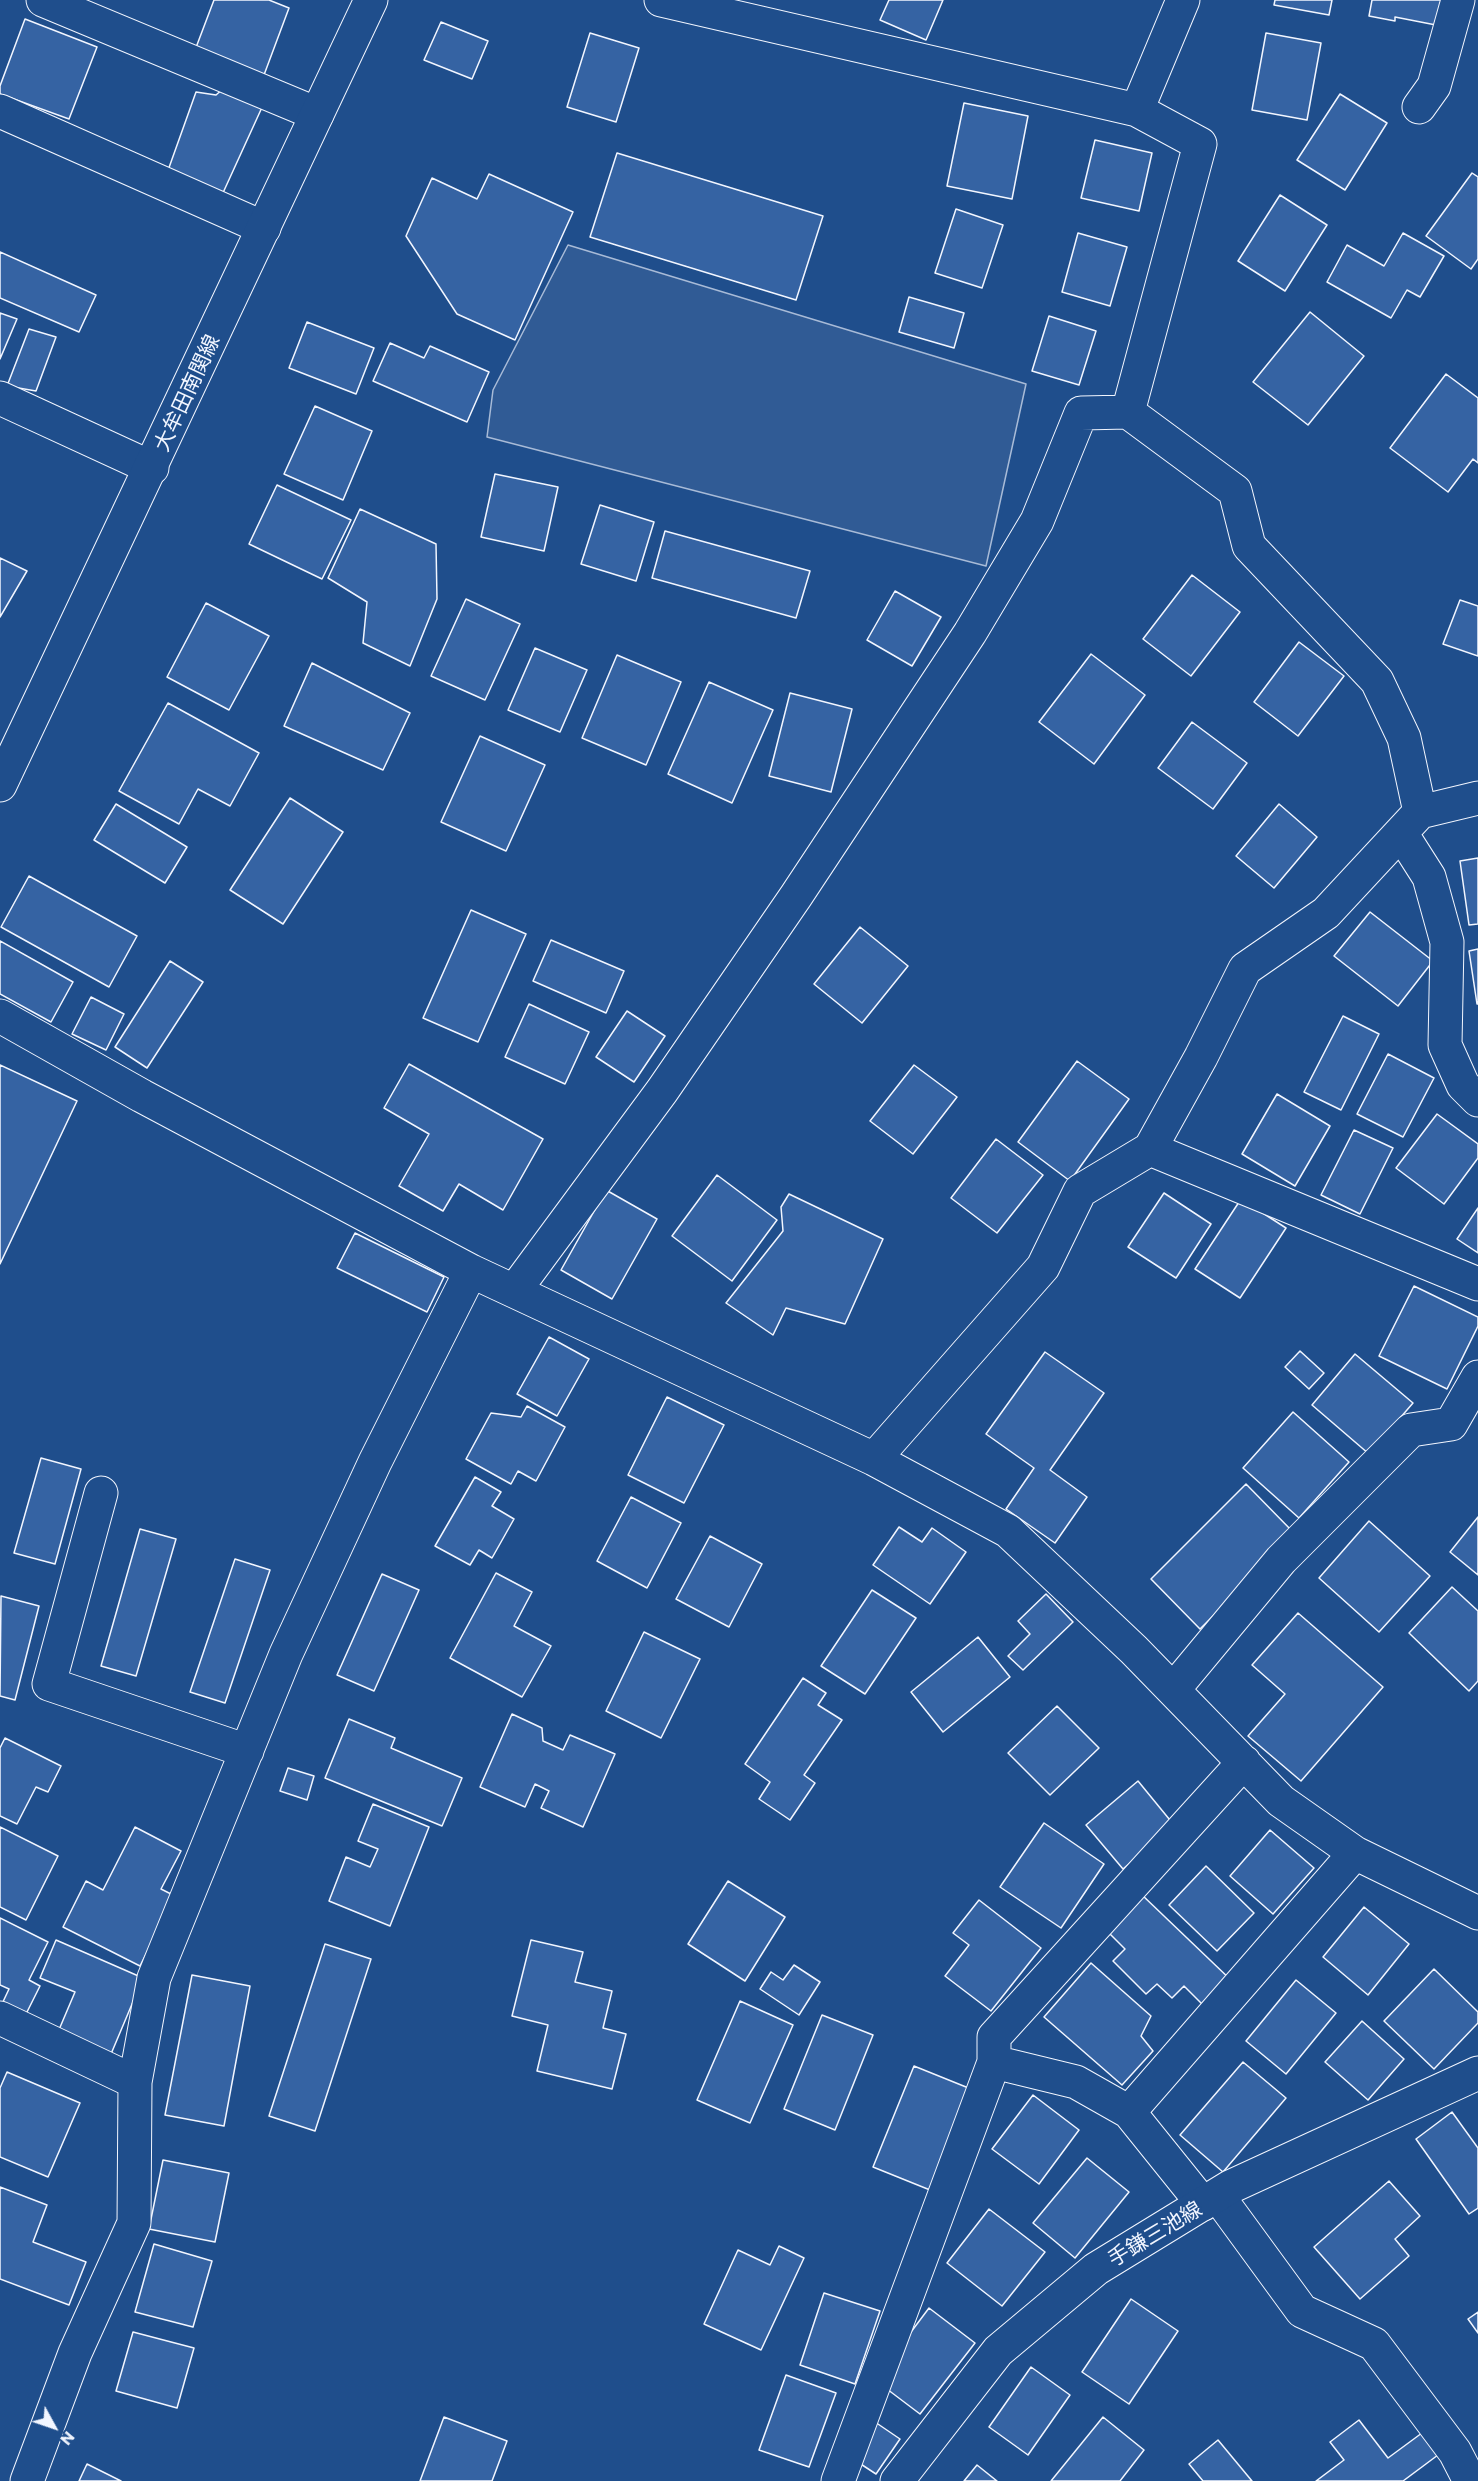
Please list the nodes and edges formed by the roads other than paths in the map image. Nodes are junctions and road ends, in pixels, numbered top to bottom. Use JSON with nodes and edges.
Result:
{"nodes":[{"id":1,"x":43,"y":0,"type":"edge"},
{"id":2,"x":371,"y":0,"type":"edge"},
{"id":3,"x":661,"y":0,"type":"edge"},
{"id":4,"x":1183,"y":0,"type":"edge"},
{"id":5,"x":1458,"y":0,"type":"edge"},
{"id":6,"x":1419,"y":107,"type":"dead end"},
{"id":7,"x":1137,"y":110,"type":"junction"},
{"id":8,"x":0,"y":111,"type":"edge"},
{"id":9,"x":317,"y":114,"type":"junction"},
{"id":10,"x":264,"y":228,"type":"junction"},
{"id":11,"x":0,"y":398,"type":"edge"},
{"id":12,"x":1128,"y":412,"type":"junction"},
{"id":13,"x":152,"y":468,"type":"junction"},
{"id":14,"x":0,"y":785,"type":"edge"},
{"id":15,"x":1478,"y":798,"type":"edge"},
{"id":16,"x":1410,"y":823,"type":"junction"},
{"id":17,"x":0,"y":1016,"type":"edge"},
{"id":18,"x":1478,"y":1100,"type":"edge"},
{"id":19,"x":1150,"y":1149,"type":"junction"},
{"id":20,"x":471,"y":1271,"type":"junction"},
{"id":21,"x":1478,"y":1284,"type":"edge"},
{"id":22,"x":515,"y":1290,"type":"junction"},
{"id":23,"x":1478,"y":1377,"type":"edge"},
{"id":24,"x":874,"y":1459,"type":"junction"},
{"id":25,"x":101,"y":1493,"type":"dead end"},
{"id":26,"x":1173,"y":1690,"type":"junction"},
{"id":27,"x":246,"y":1751,"type":"junction"},
{"id":28,"x":1244,"y":1762,"type":"junction"},
{"id":29,"x":1355,"y":1853,"type":"junction"},
{"id":30,"x":1478,"y":1913,"type":"edge"},
{"id":31,"x":0,"y":2018,"type":"edge"},
{"id":32,"x":994,"y":2062,"type":"junction"},
{"id":33,"x":1478,"y":2073,"type":"edge"},
{"id":34,"x":135,"y":2082,"type":"junction"},
{"id":35,"x":1129,"y":2112,"type":"junction"},
{"id":36,"x":1211,"y":2200,"type":"junction"},
{"id":37,"x":27,"y":2481,"type":"edge"},
{"id":38,"x":838,"y":2481,"type":"edge"},
{"id":39,"x":897,"y":2481,"type":"edge"},
{"id":40,"x":1470,"y":2481,"type":"edge"}],
"edges":[{"from":1,"to":9,"type":"street"},
{"from":2,"to":9,"type":"street","name":"大牟田南関線"},
{"from":3,"to":7,"type":"street"},
{"from":4,"to":7,"type":"street"},
{"from":5,"to":6,"type":"street"},
{"from":7,"to":12,"type":"street"},
{"from":8,"to":10,"type":"street"},
{"from":9,"to":10,"type":"street","name":"大牟田南関線"},
{"from":10,"to":13,"type":"street","name":"大牟田南関線"},
{"from":11,"to":13,"type":"street"},
{"from":12,"to":16,"type":"street"},
{"from":12,"to":22,"type":"street"},
{"from":13,"to":14,"type":"street","name":"大牟田南関線"},
{"from":15,"to":16,"type":"street"},
{"from":16,"to":18,"type":"street"},
{"from":16,"to":19,"type":"street"},
{"from":17,"to":20,"type":"street"},
{"from":19,"to":21,"type":"street"},
{"from":19,"to":24,"type":"street"},
{"from":20,"to":22,"type":"street"},
{"from":20,"to":27,"type":"street"},
{"from":22,"to":24,"type":"street"},
{"from":23,"to":26,"type":"street"},
{"from":24,"to":26,"type":"street"},
{"from":25,"to":27,"type":"street"},
{"from":26,"to":28,"type":"street"},
{"from":27,"to":34,"type":"street"},
{"from":28,"to":29,"type":"street"},
{"from":28,"to":32,"type":"street"},
{"from":29,"to":30,"type":"street"},
{"from":29,"to":35,"type":"street"},
{"from":31,"to":34,"type":"street"},
{"from":32,"to":35,"type":"street"},
{"from":32,"to":38,"type":"street"},
{"from":33,"to":36,"type":"street","name":"手鎌三池線"},
{"from":34,"to":37,"type":"street"},
{"from":35,"to":36,"type":"street"},
{"from":36,"to":39,"type":"street","name":"手鎌三池線"},
{"from":36,"to":40,"type":"street"}]}
